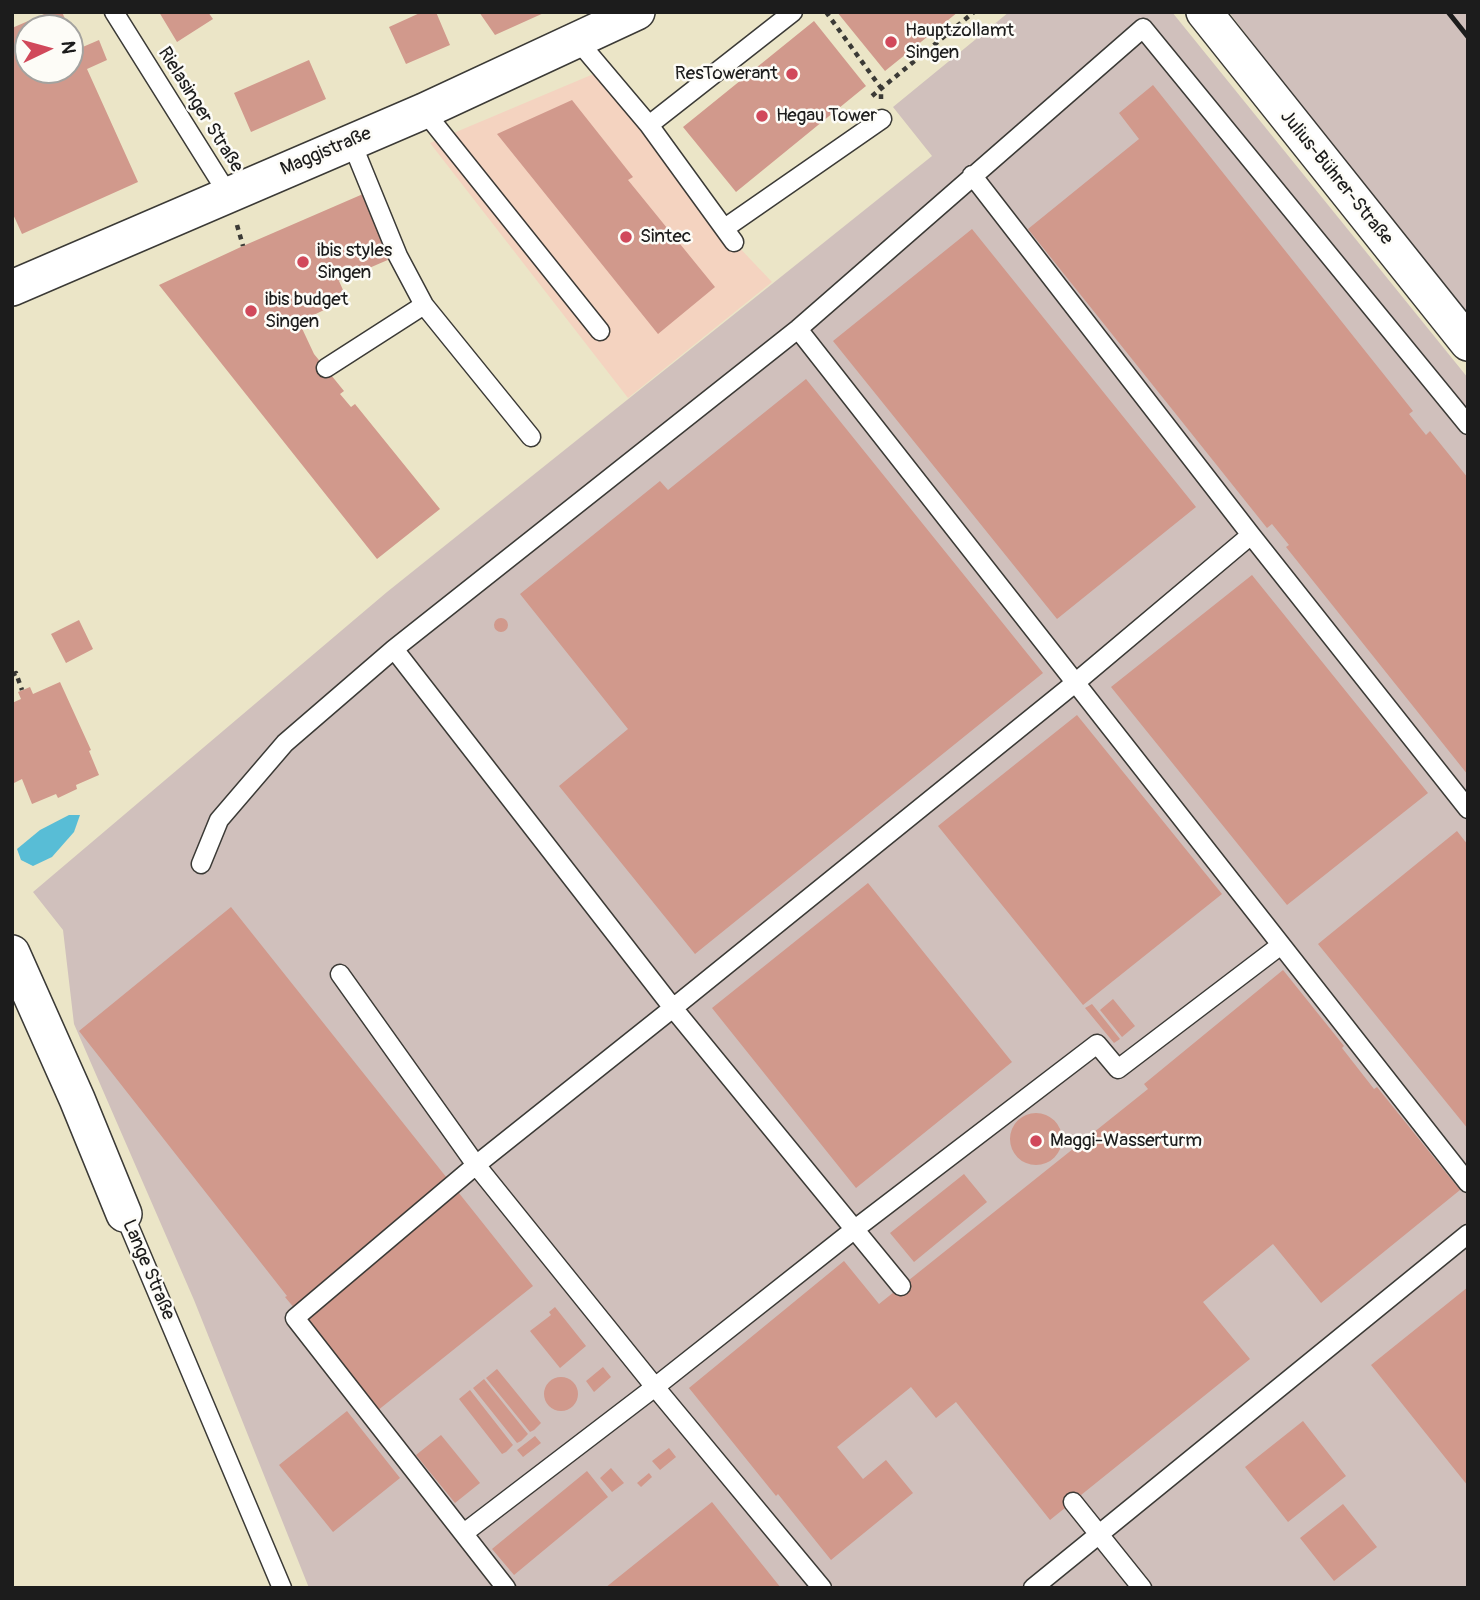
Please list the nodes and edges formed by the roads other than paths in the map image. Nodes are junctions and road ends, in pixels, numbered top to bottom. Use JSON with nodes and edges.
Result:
{"nodes":[{"id":1,"x":114,"y":12,"type":"edge"},
{"id":2,"x":637,"y":12,"type":"edge"},
{"id":3,"x":793,"y":12,"type":"edge"},
{"id":4,"x":1204,"y":12,"type":"edge"},
{"id":5,"x":578,"y":41,"type":"junction"},
{"id":6,"x":424,"y":111,"type":"junction"},
{"id":7,"x":882,"y":119,"type":"road end"},
{"id":8,"x":649,"y":125,"type":"junction"},
{"id":9,"x":351,"y":141,"type":"junction"},
{"id":10,"x":972,"y":175,"type":"junction"},
{"id":11,"x":228,"y":194,"type":"junction"},
{"id":12,"x":12,"y":288,"type":"edge"},
{"id":13,"x":424,"y":305,"type":"junction"},
{"id":14,"x":798,"y":329,"type":"junction"},
{"id":15,"x":600,"y":331,"type":"dead end"},
{"id":16,"x":1468,"y":343,"type":"edge"},
{"id":17,"x":326,"y":368,"type":"dead end"},
{"id":18,"x":1468,"y":425,"type":"edge"},
{"id":19,"x":531,"y":437,"type":"dead end"},
{"id":20,"x":1251,"y":535,"type":"junction"},
{"id":21,"x":394,"y":649,"type":"junction"},
{"id":22,"x":1075,"y":683,"type":"junction"},
{"id":23,"x":1468,"y":810,"type":"edge"},
{"id":24,"x":201,"y":864,"type":"dead end"},
{"id":25,"x":1281,"y":945,"type":"junction"},
{"id":26,"x":12,"y":953,"type":"edge"},
{"id":27,"x":340,"y":974,"type":"dead end"},
{"id":28,"x":673,"y":1008,"type":"junction"},
{"id":29,"x":476,"y":1165,"type":"junction"},
{"id":30,"x":1468,"y":1183,"type":"edge"},
{"id":31,"x":124,"y":1214,"type":"joint"},
{"id":32,"x":855,"y":1228,"type":"junction"},
{"id":33,"x":1468,"y":1234,"type":"edge"},
{"id":34,"x":901,"y":1286,"type":"dead end"},
{"id":35,"x":655,"y":1387,"type":"junction"},
{"id":36,"x":1073,"y":1502,"type":"dead end"},
{"id":37,"x":464,"y":1533,"type":"junction"},
{"id":38,"x":1099,"y":1535,"type":"junction"},
{"id":39,"x":282,"y":1588,"type":"edge"},
{"id":40,"x":506,"y":1588,"type":"edge"},
{"id":41,"x":822,"y":1588,"type":"edge"},
{"id":42,"x":1033,"y":1588,"type":"edge"},
{"id":43,"x":1142,"y":1588,"type":"edge"}],
"edges":[{"from":1,"to":11,"type":"lane","name":"Rielasinger Straße"},
{"from":2,"to":5,"type":"street","name":"Maggistraße"},
{"from":3,"to":8,"type":"lane"},
{"from":4,"to":16,"type":"street","name":"Julius-Bührer-Straße"},
{"from":5,"to":6,"type":"street","name":"Maggistraße"},
{"from":5,"to":8,"type":"lane"},
{"from":6,"to":9,"type":"street","name":"Maggistraße"},
{"from":6,"to":15,"type":"lane"},
{"from":7,"to":8,"type":"lane"},
{"from":9,"to":11,"type":"street","name":"Maggistraße"},
{"from":9,"to":13,"type":"lane"},
{"from":10,"to":14,"type":"lane"},
{"from":10,"to":18,"type":"lane"},
{"from":10,"to":20,"type":"lane"},
{"from":11,"to":12,"type":"street","name":"Maggistraße"},
{"from":13,"to":17,"type":"lane"},
{"from":13,"to":19,"type":"lane"},
{"from":14,"to":21,"type":"lane"},
{"from":14,"to":22,"type":"lane"},
{"from":20,"to":22,"type":"lane"},
{"from":20,"to":23,"type":"lane"},
{"from":21,"to":24,"type":"lane"},
{"from":21,"to":28,"type":"lane"},
{"from":22,"to":25,"type":"lane"},
{"from":22,"to":28,"type":"lane"},
{"from":25,"to":30,"type":"lane"},
{"from":25,"to":32,"type":"lane"},
{"from":26,"to":31,"type":"street","name":"Lange Straße"},
{"from":27,"to":29,"type":"lane"},
{"from":28,"to":29,"type":"lane"},
{"from":28,"to":32,"type":"lane"},
{"from":29,"to":35,"type":"lane"},
{"from":29,"to":37,"type":"lane"},
{"from":31,"to":39,"type":"lane","name":"Lange Straße"},
{"from":32,"to":34,"type":"lane"},
{"from":32,"to":35,"type":"lane"},
{"from":33,"to":38,"type":"lane"},
{"from":35,"to":37,"type":"lane"},
{"from":35,"to":41,"type":"lane"},
{"from":36,"to":38,"type":"lane"},
{"from":37,"to":40,"type":"lane"},
{"from":38,"to":42,"type":"lane"},
{"from":38,"to":43,"type":"lane"}]}
